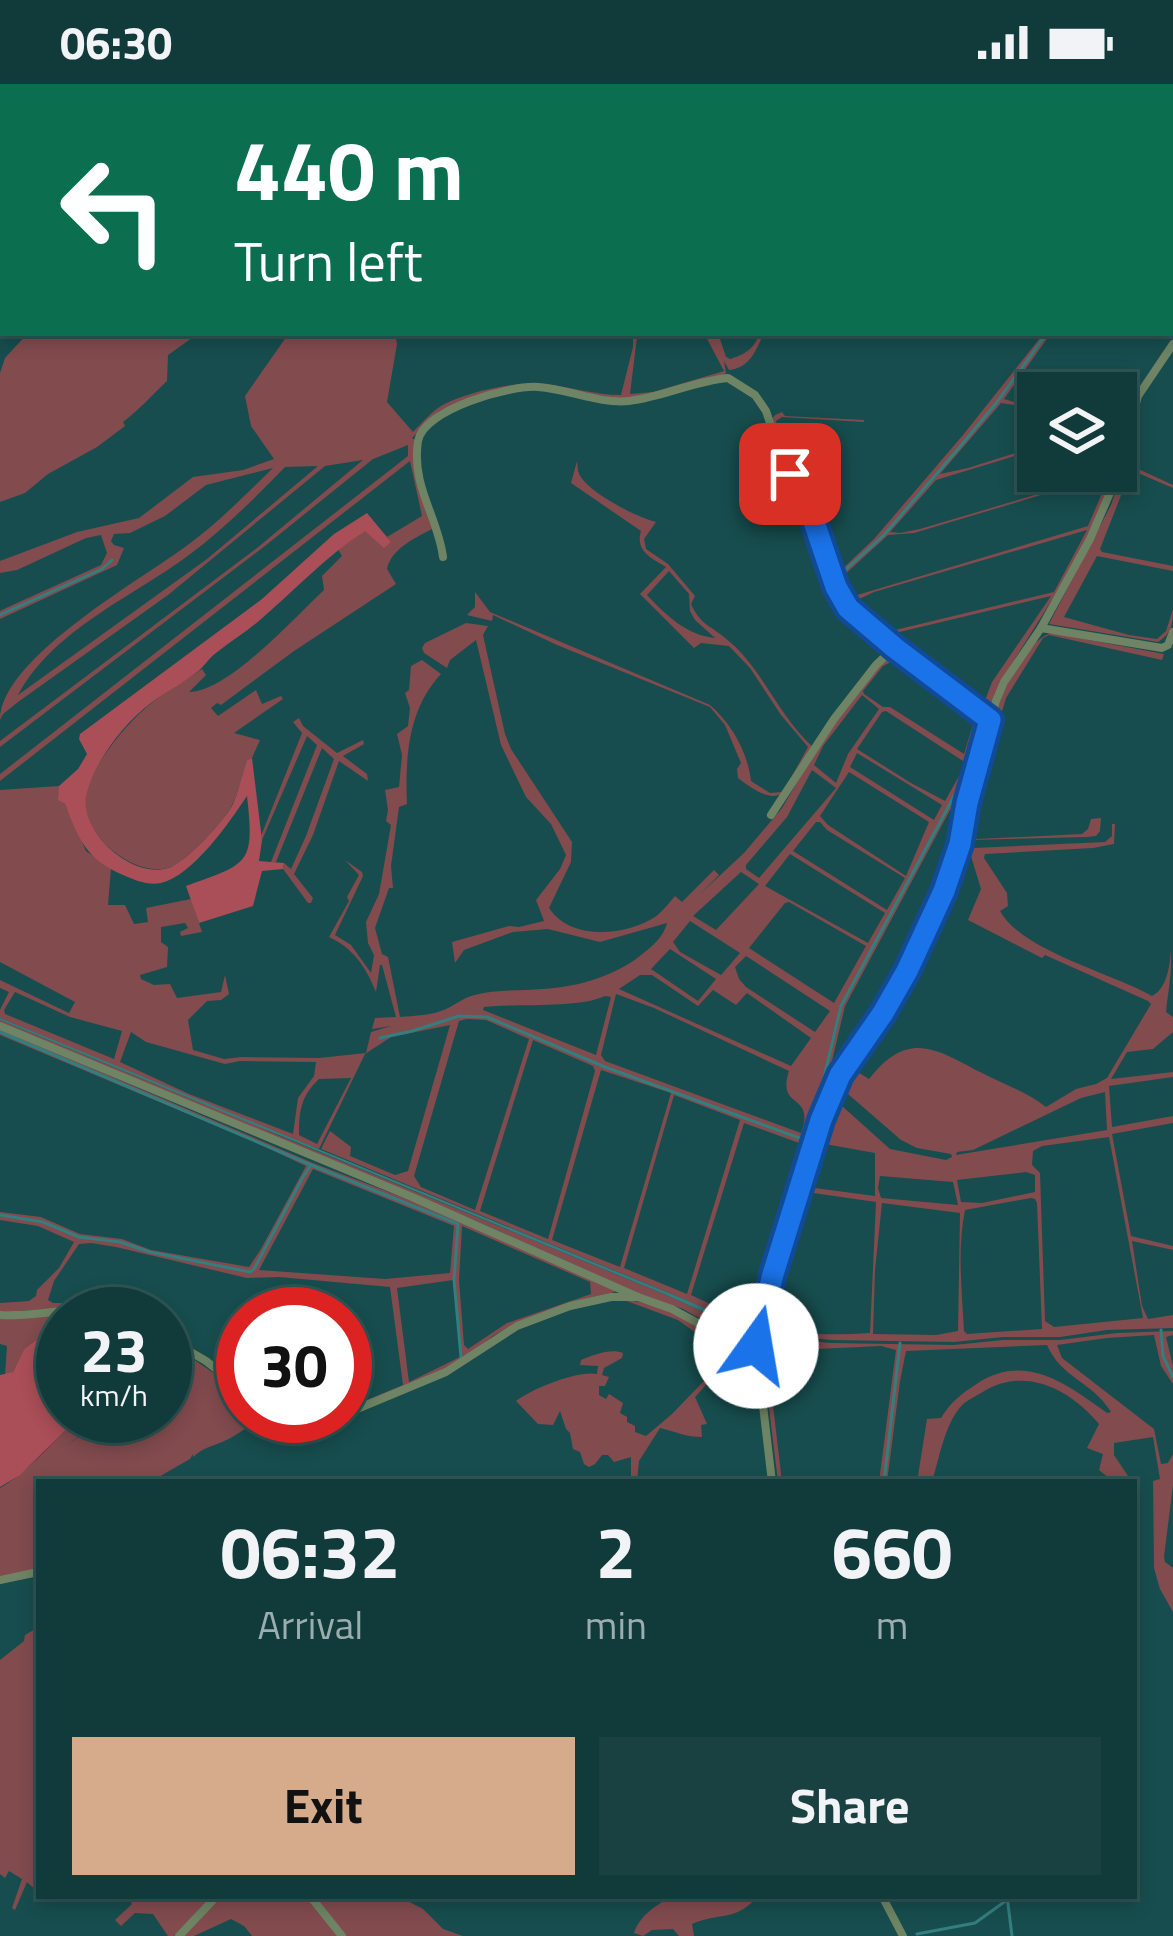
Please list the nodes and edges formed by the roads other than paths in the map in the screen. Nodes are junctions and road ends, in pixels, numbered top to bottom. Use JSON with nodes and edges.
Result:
{"nodes":[{"id":1,"x":1173,"y":344,"type":"edge"},
{"id":2,"x":443,"y":557,"type":"dead end"},
{"id":3,"x":1041,"y":628,"type":"junction"},
{"id":4,"x":1173,"y":632,"type":"edge"},
{"id":5,"x":895,"y":648,"type":"junction"},
{"id":6,"x":990,"y":720,"type":"junction"},
{"id":7,"x":771,"y":815,"type":"dead end"},
{"id":8,"x":0,"y":1026,"type":"edge"},
{"id":9,"x":638,"y":1298,"type":"junction"},
{"id":10,"x":36,"y":1314,"type":"edge"},
{"id":11,"x":0,"y":1315,"type":"edge"},
{"id":12,"x":757,"y":1355,"type":"junction"},
{"id":13,"x":372,"y":1402,"type":"edge"},
{"id":14,"x":772,"y":1479,"type":"edge"},
{"id":15,"x":36,"y":1572,"type":"edge"},
{"id":16,"x":0,"y":1580,"type":"edge"},
{"id":17,"x":214,"y":1899,"type":"edge"},
{"id":18,"x":312,"y":1899,"type":"edge"},
{"id":19,"x":884,"y":1899,"type":"edge"},
{"id":20,"x":179,"y":1936,"type":"edge"},
{"id":21,"x":342,"y":1936,"type":"edge"},
{"id":22,"x":903,"y":1936,"type":"edge"}],
"edges":[{"from":1,"to":3,"type":"street"},
{"from":2,"to":5,"type":"street"},
{"from":3,"to":4,"type":"street"},
{"from":3,"to":6,"type":"street"},
{"from":5,"to":6,"type":"street"},
{"from":5,"to":7,"type":"street"},
{"from":6,"to":12,"type":"street"},
{"from":8,"to":9,"type":"street"},
{"from":9,"to":12,"type":"street"},
{"from":9,"to":13,"type":"street"},
{"from":10,"to":11,"type":"street"},
{"from":12,"to":14,"type":"street"},
{"from":15,"to":16,"type":"street"},
{"from":17,"to":20,"type":"street"},
{"from":18,"to":21,"type":"street"},
{"from":19,"to":22,"type":"street"}]}
